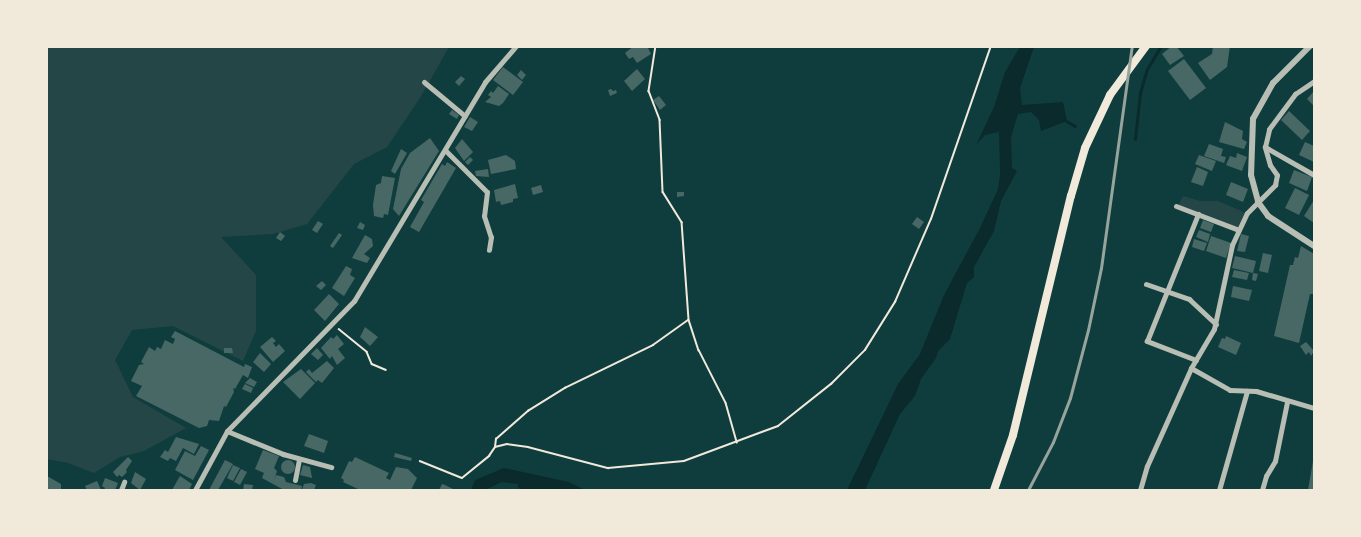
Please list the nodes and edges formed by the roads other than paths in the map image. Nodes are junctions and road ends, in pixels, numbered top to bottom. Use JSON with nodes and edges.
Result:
{"nodes":[{"id":1,"x":516,"y":46,"type":"edge"},
{"id":2,"x":1146,"y":46,"type":"edge"},
{"id":3,"x":1310,"y":46,"type":"edge"},
{"id":4,"x":1314,"y":81,"type":"edge"},
{"id":5,"x":424,"y":82,"type":"dead end"},
{"id":6,"x":465,"y":116,"type":"junction"},
{"id":7,"x":1265,"y":147,"type":"junction"},
{"id":8,"x":445,"y":150,"type":"junction"},
{"id":9,"x":1314,"y":175,"type":"edge"},
{"id":10,"x":1258,"y":202,"type":"junction"},
{"id":11,"x":1176,"y":206,"type":"dead end"},
{"id":12,"x":1198,"y":214,"type":"junction"},
{"id":13,"x":1239,"y":230,"type":"junction"},
{"id":14,"x":1314,"y":246,"type":"edge"},
{"id":15,"x":489,"y":250,"type":"dead end"},
{"id":16,"x":1146,"y":284,"type":"dead end"},
{"id":17,"x":1166,"y":291,"type":"junction"},
{"id":18,"x":1216,"y":324,"type":"junction"},
{"id":19,"x":1196,"y":360,"type":"junction"},
{"id":20,"x":1191,"y":368,"type":"junction"},
{"id":21,"x":1247,"y":391,"type":"junction"},
{"id":22,"x":1287,"y":402,"type":"junction"},
{"id":23,"x":1314,"y":408,"type":"edge"},
{"id":24,"x":227,"y":431,"type":"junction"},
{"id":25,"x":299,"y":459,"type":"junction"},
{"id":26,"x":331,"y":467,"type":"dead end"},
{"id":27,"x":294,"y":480,"type":"dead end"},
{"id":28,"x":124,"y":482,"type":"dead end"},
{"id":29,"x":121,"y":490,"type":"edge"},
{"id":30,"x":195,"y":490,"type":"edge"},
{"id":31,"x":994,"y":490,"type":"edge"},
{"id":32,"x":1140,"y":490,"type":"edge"},
{"id":33,"x":1219,"y":490,"type":"edge"},
{"id":34,"x":1262,"y":490,"type":"edge"}],
"edges":[{"from":1,"to":6,"type":"street"},
{"from":2,"to":31,"type":"highway"},
{"from":3,"to":10,"type":"street"},
{"from":4,"to":7,"type":"street"},
{"from":5,"to":6,"type":"street"},
{"from":6,"to":8,"type":"street"},
{"from":7,"to":9,"type":"street"},
{"from":7,"to":10,"type":"street"},
{"from":8,"to":15,"type":"street"},
{"from":8,"to":24,"type":"street"},
{"from":10,"to":13,"type":"street"},
{"from":10,"to":14,"type":"street"},
{"from":11,"to":12,"type":"street"},
{"from":12,"to":13,"type":"street"},
{"from":12,"to":17,"type":"street"},
{"from":13,"to":18,"type":"street"},
{"from":16,"to":17,"type":"street"},
{"from":17,"to":18,"type":"street"},
{"from":17,"to":19,"type":"street"},
{"from":18,"to":19,"type":"street"},
{"from":19,"to":20,"type":"street"},
{"from":20,"to":21,"type":"street"},
{"from":20,"to":32,"type":"street"},
{"from":21,"to":22,"type":"street"},
{"from":21,"to":33,"type":"street"},
{"from":22,"to":23,"type":"street"},
{"from":22,"to":34,"type":"street"},
{"from":24,"to":25,"type":"street"},
{"from":24,"to":30,"type":"street"},
{"from":25,"to":26,"type":"street"},
{"from":25,"to":27,"type":"street"},
{"from":28,"to":29,"type":"street"}]}
